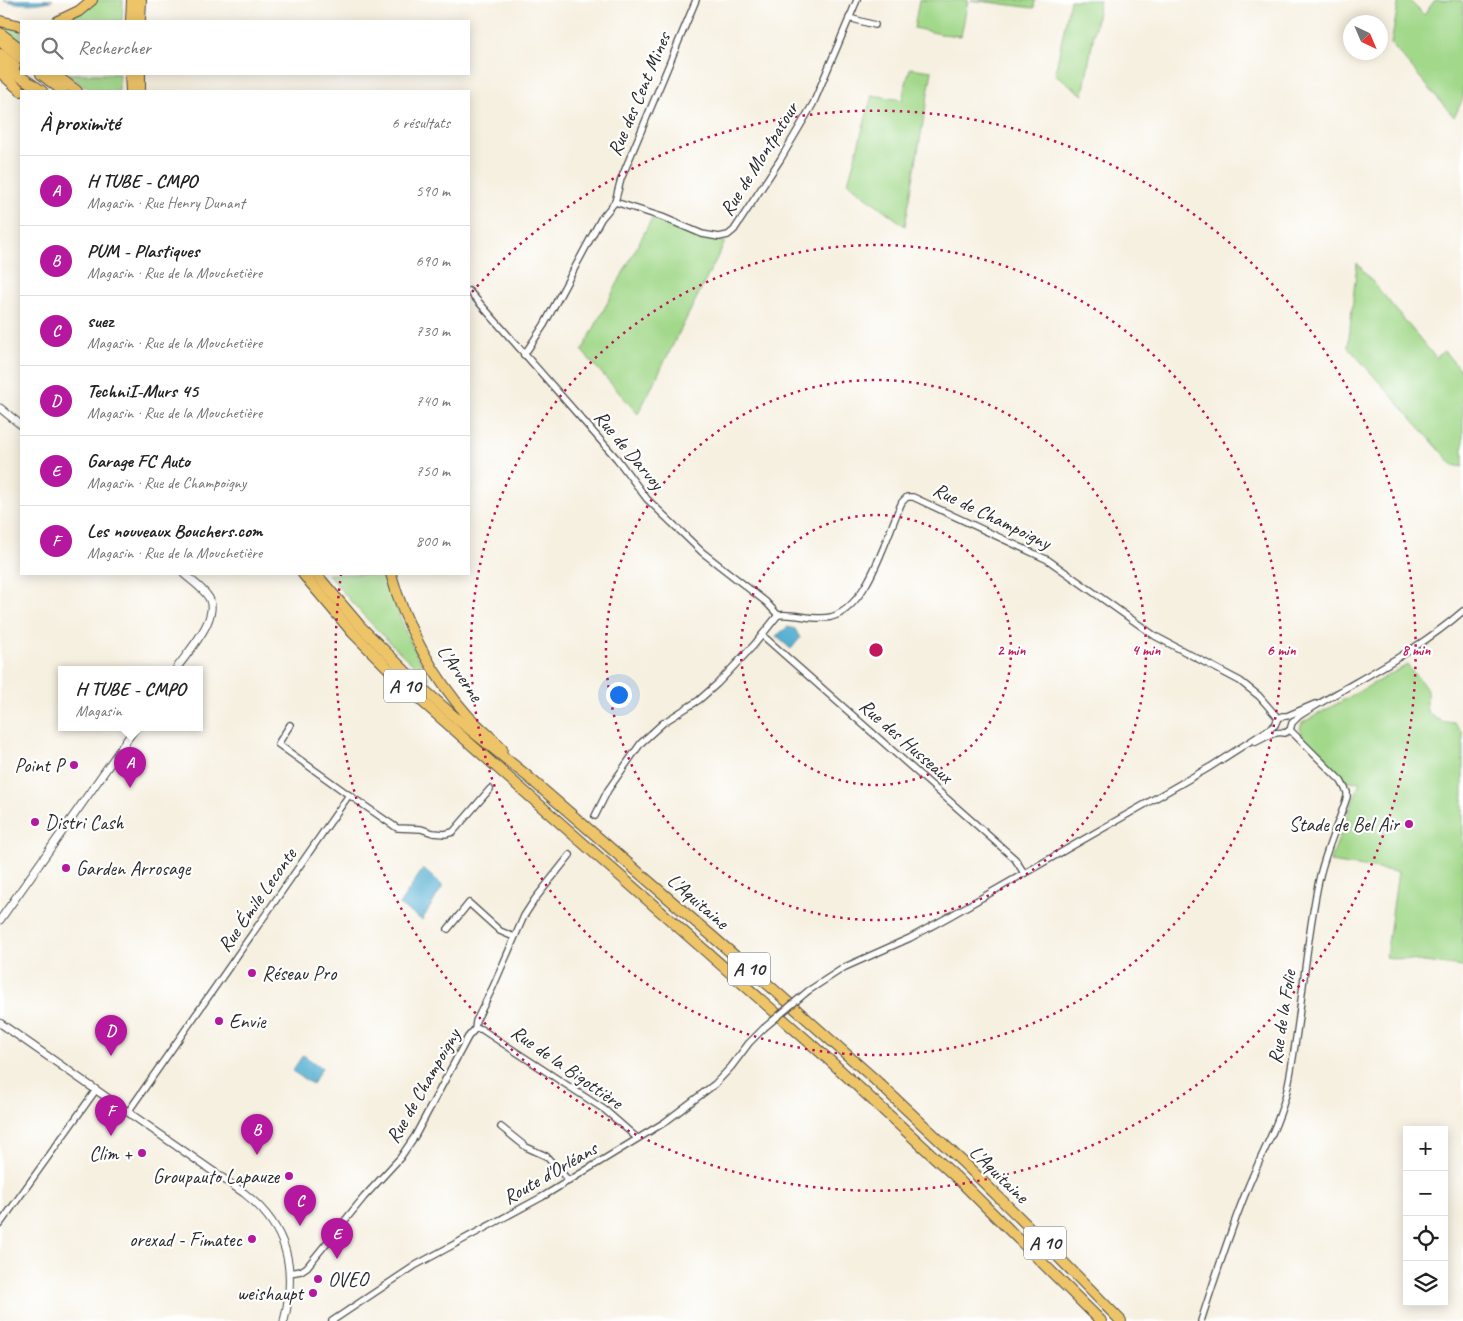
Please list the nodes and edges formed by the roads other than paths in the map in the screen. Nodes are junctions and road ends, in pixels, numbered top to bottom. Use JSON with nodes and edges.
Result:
{"nodes":[{"id":1,"x":92,"y":0,"type":"edge"},
{"id":2,"x":132,"y":0,"type":"edge"},
{"id":3,"x":141,"y":0,"type":"edge"},
{"id":4,"x":696,"y":0,"type":"edge"},
{"id":5,"x":857,"y":0,"type":"edge"},
{"id":6,"x":849,"y":18,"type":"junction"},
{"id":7,"x":60,"y":20,"type":"edge"},
{"id":8,"x":131,"y":20,"type":"edge"},
{"id":9,"x":140,"y":20,"type":"edge"},
{"id":10,"x":0,"y":21,"type":"edge"},
{"id":11,"x":875,"y":25,"type":"dead end"},
{"id":12,"x":20,"y":26,"type":"edge"},
{"id":13,"x":0,"y":32,"type":"edge"},
{"id":14,"x":0,"y":41,"type":"edge"},
{"id":15,"x":20,"y":48,"type":"edge"},
{"id":16,"x":0,"y":54,"type":"edge"},
{"id":17,"x":20,"y":57,"type":"edge"},
{"id":18,"x":0,"y":63,"type":"edge"},
{"id":19,"x":20,"y":69,"type":"edge"},
{"id":20,"x":0,"y":72,"type":"edge"},
{"id":21,"x":27,"y":75,"type":"edge"},
{"id":22,"x":42,"y":75,"type":"edge"},
{"id":23,"x":55,"y":75,"type":"edge"},
{"id":24,"x":130,"y":75,"type":"edge"},
{"id":25,"x":140,"y":75,"type":"edge"},
{"id":26,"x":20,"y":90,"type":"edge"},
{"id":27,"x":42,"y":90,"type":"edge"},
{"id":28,"x":43,"y":90,"type":"edge"},
{"id":29,"x":62,"y":90,"type":"edge"},
{"id":30,"x":76,"y":90,"type":"edge"},
{"id":31,"x":131,"y":90,"type":"edge"},
{"id":32,"x":140,"y":90,"type":"edge"},
{"id":33,"x":615,"y":202,"type":"junction"},
{"id":34,"x":470,"y":292,"type":"edge"},
{"id":35,"x":524,"y":355,"type":"junction"},
{"id":36,"x":0,"y":408,"type":"edge"},
{"id":37,"x":20,"y":424,"type":"edge"},
{"id":38,"x":185,"y":575,"type":"edge"},
{"id":39,"x":304,"y":575,"type":"edge"},
{"id":40,"x":317,"y":575,"type":"edge"},
{"id":41,"x":390,"y":575,"type":"edge"},
{"id":42,"x":1463,"y":611,"type":"edge"},
{"id":43,"x":778,"y":615,"type":"junction"},
{"id":44,"x":762,"y":635,"type":"junction"},
{"id":45,"x":178,"y":666,"type":"edge"},
{"id":46,"x":1329,"y":698,"type":"junction"},
{"id":47,"x":1287,"y":716,"type":"junction"},
{"id":48,"x":1278,"y":718,"type":"junction"},
{"id":49,"x":1292,"y":723,"type":"junction"},
{"id":50,"x":290,"y":725,"type":"dead end"},
{"id":51,"x":1275,"y":725,"type":"junction"},
{"id":52,"x":1290,"y":730,"type":"junction"},
{"id":53,"x":133,"y":731,"type":"edge"},
{"id":54,"x":1279,"y":731,"type":"junction"},
{"id":55,"x":1210,"y":767,"type":"junction"},
{"id":56,"x":526,"y":775,"type":"junction"},
{"id":57,"x":490,"y":789,"type":"dead end"},
{"id":58,"x":349,"y":796,"type":"junction"},
{"id":59,"x":595,"y":816,"type":"dead end"},
{"id":60,"x":570,"y":855,"type":"dead end"},
{"id":61,"x":1024,"y":873,"type":"junction"},
{"id":62,"x":0,"y":920,"type":"edge"},
{"id":63,"x":448,"y":929,"type":"dead end"},
{"id":64,"x":514,"y":936,"type":"junction"},
{"id":65,"x":0,"y":1023,"type":"edge"},
{"id":66,"x":475,"y":1029,"type":"junction"},
{"id":67,"x":96,"y":1090,"type":"junction"},
{"id":68,"x":128,"y":1112,"type":"junction"},
{"id":69,"x":501,"y":1128,"type":"dead end"},
{"id":70,"x":637,"y":1138,"type":"junction"},
{"id":71,"x":569,"y":1181,"type":"junction"},
{"id":72,"x":0,"y":1224,"type":"edge"},
{"id":73,"x":290,"y":1273,"type":"junction"},
{"id":74,"x":284,"y":1321,"type":"edge"},
{"id":75,"x":332,"y":1321,"type":"edge"},
{"id":76,"x":1101,"y":1321,"type":"edge"},
{"id":77,"x":1121,"y":1321,"type":"edge"},
{"id":78,"x":1202,"y":1321,"type":"edge"}],
"edges":[{"from":1,"to":7,"type":"highway"},
{"from":2,"to":8,"type":"highway"},
{"from":3,"to":9,"type":"highway"},
{"from":4,"to":33,"type":"street","name":"Rue des Cent Mines"},
{"from":5,"to":6,"type":"street","name":"Rue de Montpatour"},
{"from":6,"to":11,"type":"street"},
{"from":6,"to":33,"type":"street","name":"Rue de Montpatour"},
{"from":10,"to":12,"type":"highway"},
{"from":13,"to":15,"type":"highway"},
{"from":14,"to":17,"type":"highway"},
{"from":16,"to":19,"type":"highway"},
{"from":18,"to":27,"type":"highway"},
{"from":20,"to":26,"type":"highway"},
{"from":21,"to":28,"type":"highway"},
{"from":22,"to":29,"type":"highway"},
{"from":23,"to":30,"type":"highway"},
{"from":24,"to":31,"type":"highway"},
{"from":25,"to":32,"type":"highway"},
{"from":33,"to":35,"type":"street"},
{"from":34,"to":35,"type":"street","name":"Rue de Darvoy"},
{"from":35,"to":43,"type":"street","name":"Rue de Darvoy"},
{"from":36,"to":37,"type":"street"},
{"from":38,"to":45,"type":"street"},
{"from":39,"to":76,"type":"highway","name":"L'Aquitaine","number":"A 10"},
{"from":40,"to":56,"type":"highway","name":"L'Aquitaine","number":"A 10"},
{"from":41,"to":56,"type":"highway","name":"L'Arverne"},
{"from":42,"to":46,"type":"street"},
{"from":43,"to":44,"type":"street"},
{"from":43,"to":48,"type":"street","name":"Rue de Champoigny"},
{"from":44,"to":59,"type":"street"},
{"from":44,"to":61,"type":"street","name":"Rue des Husseaux"},
{"from":46,"to":47,"type":"street"},
{"from":46,"to":49,"type":"street"},
{"from":47,"to":48,"type":"street"},
{"from":47,"to":49,"type":"street"},
{"from":48,"to":51,"type":"street"},
{"from":49,"to":52,"type":"street"},
{"from":50,"to":58,"type":"street"},
{"from":51,"to":54,"type":"street"},
{"from":51,"to":55,"type":"street"},
{"from":52,"to":54,"type":"street"},
{"from":52,"to":78,"type":"street","name":"Rue de la Folie"},
{"from":53,"to":62,"type":"street"},
{"from":54,"to":55,"type":"street"},
{"from":55,"to":61,"type":"street","name":"Route d'Orléans"},
{"from":56,"to":77,"type":"highway","name":"L'Aquitaine","number":"A 10"},
{"from":57,"to":58,"type":"street"},
{"from":58,"to":68,"type":"street","name":"Rue Émile Leconte"},
{"from":60,"to":64,"type":"street","name":"Rue de Champoigny"},
{"from":61,"to":70,"type":"street","name":"Route d'Orléans","bridge":true},
{"from":63,"to":64,"type":"street"},
{"from":64,"to":66,"type":"street","name":"Rue de Champoigny"},
{"from":65,"to":67,"type":"street"},
{"from":66,"to":70,"type":"street","name":"Rue de la Bigottière"},
{"from":66,"to":73,"type":"street","name":"Rue de Champoigny"},
{"from":67,"to":68,"type":"street"},
{"from":67,"to":72,"type":"street"},
{"from":68,"to":73,"type":"street"},
{"from":69,"to":71,"type":"street"},
{"from":70,"to":71,"type":"street","name":"Route d'Orléans"},
{"from":71,"to":75,"type":"street","name":"Route d'Orléans"},
{"from":73,"to":74,"type":"street"}]}
